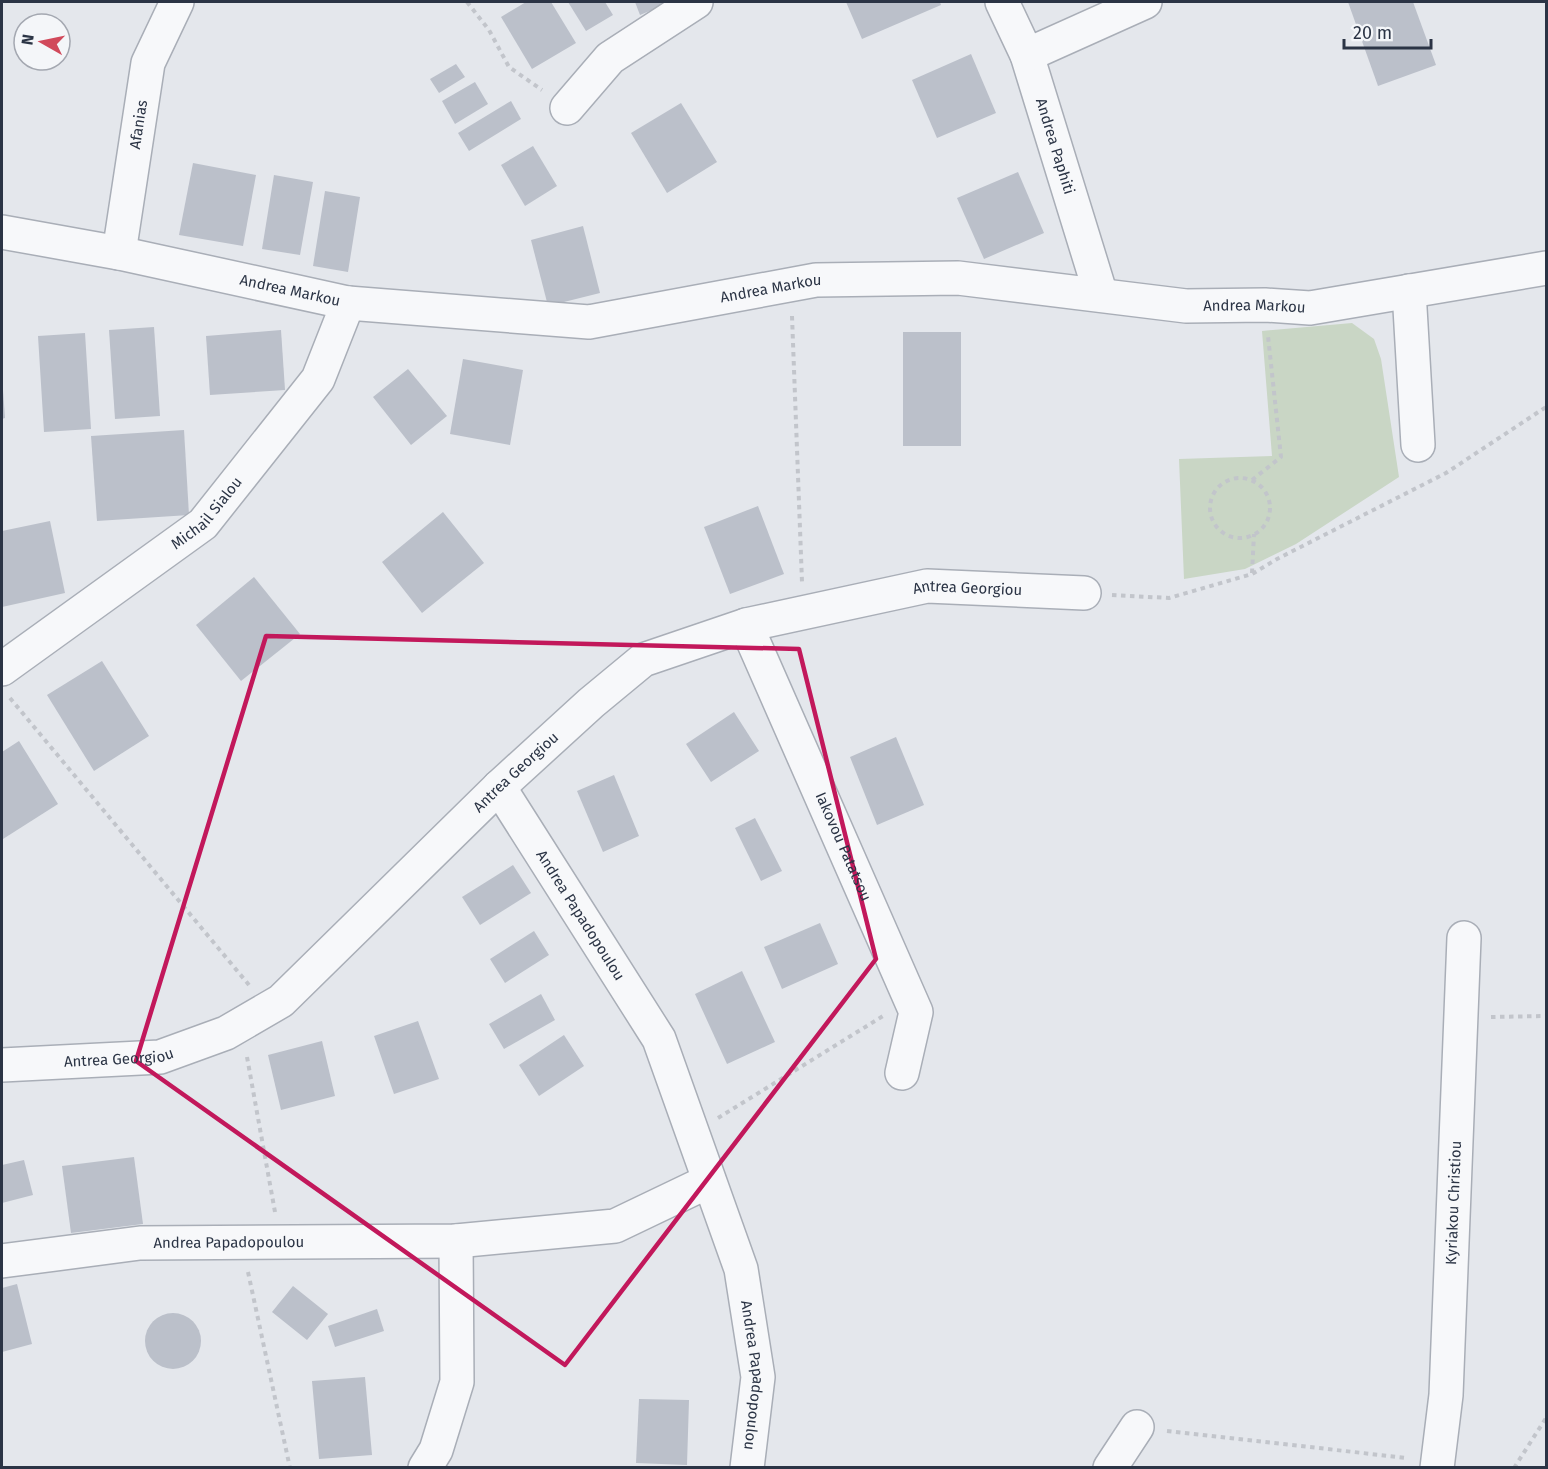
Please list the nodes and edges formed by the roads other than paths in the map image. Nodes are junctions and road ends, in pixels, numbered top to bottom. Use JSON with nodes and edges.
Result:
{"nodes":[{"id":1,"x":177,"y":2,"type":"edge"},
{"id":2,"x":696,"y":2,"type":"edge"},
{"id":3,"x":1002,"y":2,"type":"edge"},
{"id":4,"x":1145,"y":2,"type":"edge"},
{"id":5,"x":1027,"y":55,"type":"junction"},
{"id":6,"x":567,"y":108,"type":"road end"},
{"id":7,"x":2,"y":232,"type":"edge"},
{"id":8,"x":119,"y":253,"type":"junction"},
{"id":9,"x":1546,"y":268,"type":"edge"},
{"id":10,"x":1409,"y":291,"type":"junction"},
{"id":11,"x":1101,"y":296,"type":"junction"},
{"id":12,"x":348,"y":303,"type":"junction"},
{"id":13,"x":1419,"y":445,"type":"dead end"},
{"id":14,"x":1084,"y":593,"type":"road end"},
{"id":15,"x":746,"y":625,"type":"junction"},
{"id":16,"x":5,"y":683,"type":"edge"},
{"id":17,"x":498,"y":787,"type":"junction"},
{"id":18,"x":1464,"y":938,"type":"dead end"},
{"id":19,"x":2,"y":1065,"type":"edge"},
{"id":20,"x":902,"y":1073,"type":"dead end"},
{"id":21,"x":709,"y":1180,"type":"junction"},
{"id":22,"x":456,"y":1241,"type":"junction"},
{"id":23,"x":2,"y":1261,"type":"edge"},
{"id":24,"x":1137,"y":1427,"type":"road end"},
{"id":25,"x":1438,"y":1465,"type":"edge"},
{"id":26,"x":425,"y":1467,"type":"edge"},
{"id":27,"x":747,"y":1467,"type":"edge"},
{"id":28,"x":1110,"y":1467,"type":"edge"}],
"edges":[{"from":1,"to":8,"type":"street","name":"Afanias"},
{"from":2,"to":6,"type":"street"},
{"from":3,"to":5,"type":"street","name":"Andrea Paphiti"},
{"from":4,"to":5,"type":"street"},
{"from":5,"to":11,"type":"street","name":"Andrea Paphiti"},
{"from":7,"to":8,"type":"street","name":"Andrea Markou"},
{"from":8,"to":12,"type":"street","name":"Andrea Markou"},
{"from":9,"to":10,"type":"street","name":"Andrea Markou"},
{"from":10,"to":11,"type":"street","name":"Andrea Markou"},
{"from":10,"to":13,"type":"street"},
{"from":11,"to":12,"type":"street","name":"Andrea Markou"},
{"from":12,"to":16,"type":"street","name":"Michail Sialou"},
{"from":14,"to":15,"type":"street","name":"Antrea Georgiou"},
{"from":15,"to":17,"type":"street","name":"Antrea Georgiou"},
{"from":15,"to":20,"type":"street","name":"Iakovou Patatsou"},
{"from":17,"to":19,"type":"street","name":"Antrea Georgiou"},
{"from":17,"to":21,"type":"street","name":"Andrea Papadopoulou"},
{"from":18,"to":25,"type":"street","name":"Kyriakou Christiou"},
{"from":21,"to":22,"type":"street","name":"Andrea Papadopoulou"},
{"from":21,"to":27,"type":"street","name":"Andrea Papadopoulou"},
{"from":22,"to":23,"type":"street","name":"Andrea Papadopoulou"},
{"from":22,"to":26,"type":"street"},
{"from":24,"to":28,"type":"street"}]}
